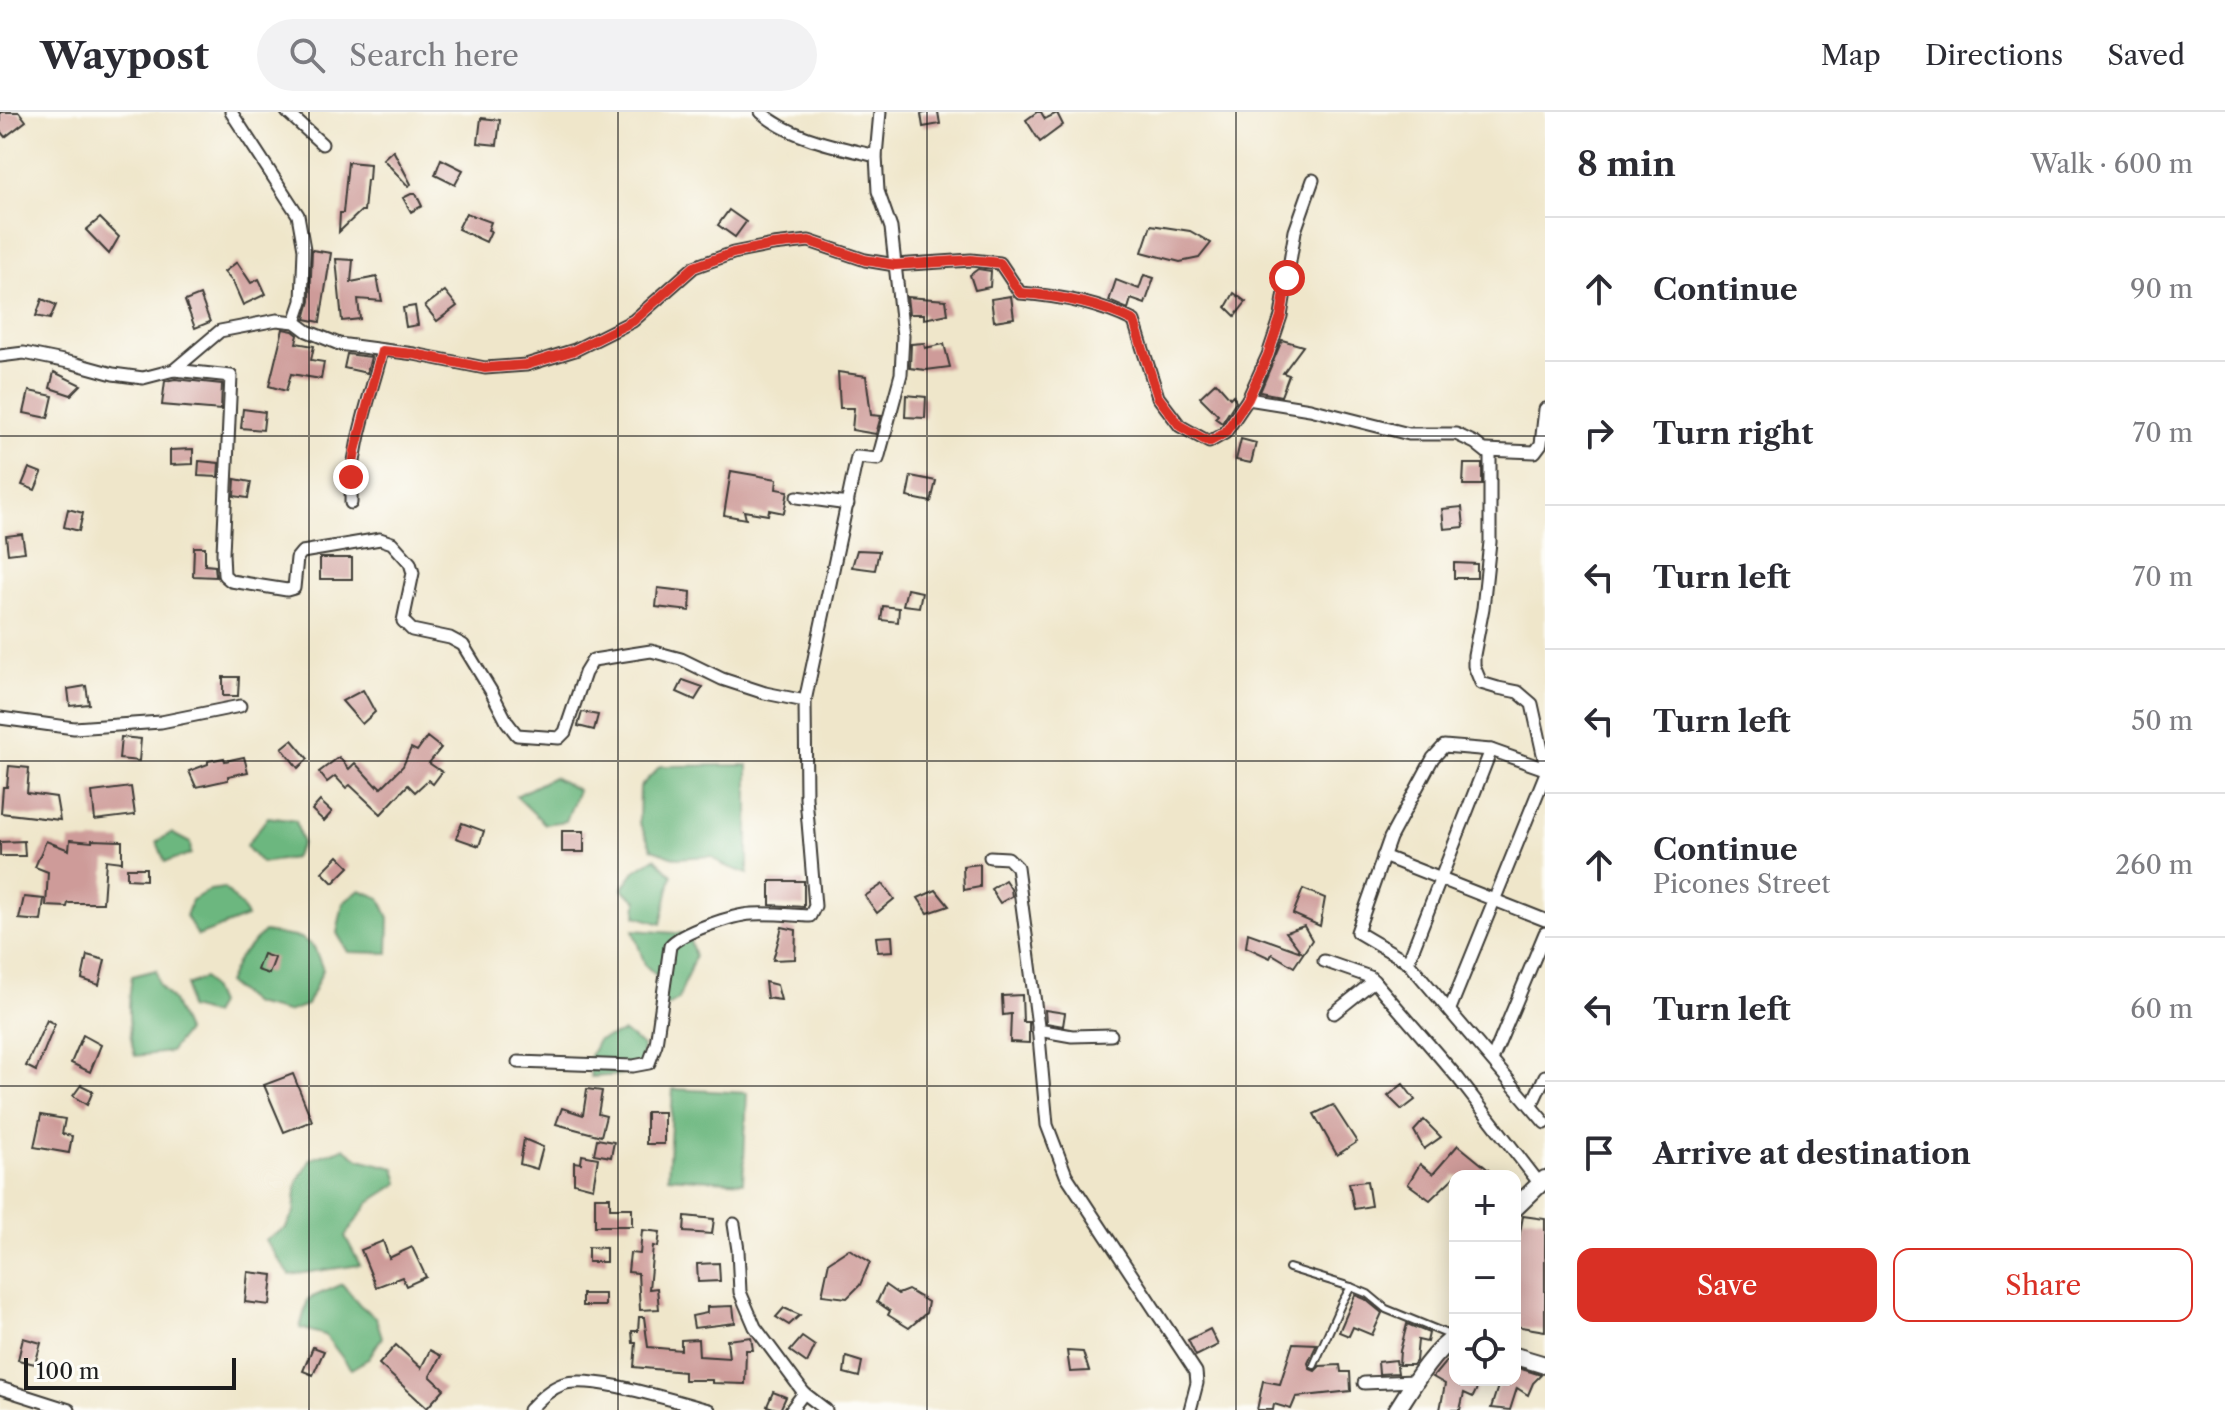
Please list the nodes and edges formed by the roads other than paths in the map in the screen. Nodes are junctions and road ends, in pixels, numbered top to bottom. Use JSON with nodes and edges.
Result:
{"nodes":[{"id":1,"x":231,"y":112,"type":"edge"},
{"id":2,"x":287,"y":112,"type":"edge"},
{"id":3,"x":761,"y":112,"type":"edge"},
{"id":4,"x":880,"y":112,"type":"edge"},
{"id":5,"x":322,"y":144,"type":"dead end"},
{"id":6,"x":876,"y":156,"type":"junction"},
{"id":7,"x":1313,"y":180,"type":"dead end"},
{"id":8,"x":895,"y":265,"type":"junction"},
{"id":9,"x":295,"y":322,"type":"junction"},
{"id":10,"x":382,"y":351,"type":"junction"},
{"id":11,"x":0,"y":356,"type":"edge"},
{"id":12,"x":174,"y":370,"type":"junction"},
{"id":13,"x":1248,"y":399,"type":"junction"},
{"id":14,"x":1545,"y":409,"type":"edge"},
{"id":15,"x":1485,"y":450,"type":"junction"},
{"id":16,"x":797,"y":497,"type":"dead end"},
{"id":17,"x":351,"y":503,"type":"dead end"},
{"id":18,"x":848,"y":504,"type":"junction"},
{"id":19,"x":805,"y":701,"type":"junction"},
{"id":20,"x":240,"y":706,"type":"dead end"},
{"id":21,"x":0,"y":718,"type":"edge"},
{"id":22,"x":1491,"y":750,"type":"junction"},
{"id":23,"x":1545,"y":766,"type":"edge"},
{"id":24,"x":1545,"y":775,"type":"edge"},
{"id":25,"x":1383,"y":856,"type":"junction"},
{"id":26,"x":990,"y":857,"type":"dead end"},
{"id":27,"x":1441,"y":879,"type":"junction"},
{"id":28,"x":1496,"y":900,"type":"junction"},
{"id":29,"x":1545,"y":920,"type":"edge"},
{"id":30,"x":1545,"y":933,"type":"edge"},
{"id":31,"x":1324,"y":961,"type":"dead end"},
{"id":32,"x":1408,"y":962,"type":"junction"},
{"id":33,"x":1374,"y":981,"type":"junction"},
{"id":34,"x":1450,"y":1009,"type":"junction"},
{"id":35,"x":1334,"y":1013,"type":"dead end"},
{"id":36,"x":1038,"y":1030,"type":"junction"},
{"id":37,"x":1111,"y":1035,"type":"dead end"},
{"id":38,"x":1492,"y":1060,"type":"junction"},
{"id":39,"x":518,"y":1062,"type":"dead end"},
{"id":40,"x":1545,"y":1076,"type":"edge"},
{"id":41,"x":1531,"y":1106,"type":"junction"},
{"id":42,"x":1545,"y":1123,"type":"edge"},
{"id":43,"x":1542,"y":1181,"type":"edge"},
{"id":44,"x":1521,"y":1202,"type":"edge"},
{"id":45,"x":734,"y":1224,"type":"dead end"},
{"id":46,"x":1289,"y":1268,"type":"dead end"},
{"id":47,"x":1351,"y":1287,"type":"junction"},
{"id":48,"x":1449,"y":1335,"type":"edge"},
{"id":49,"x":1449,"y":1341,"type":"edge"},
{"id":50,"x":1521,"y":1358,"type":"edge"},
{"id":51,"x":1314,"y":1365,"type":"dead end"},
{"id":52,"x":1545,"y":1365,"type":"edge"},
{"id":53,"x":1415,"y":1381,"type":"junction"},
{"id":54,"x":1364,"y":1383,"type":"dead end"},
{"id":55,"x":0,"y":1388,"type":"edge"},
{"id":56,"x":804,"y":1393,"type":"junction"},
{"id":57,"x":69,"y":1410,"type":"edge"},
{"id":58,"x":529,"y":1410,"type":"edge"},
{"id":59,"x":709,"y":1410,"type":"edge"},
{"id":60,"x":791,"y":1410,"type":"edge"},
{"id":61,"x":826,"y":1410,"type":"edge"},
{"id":62,"x":1190,"y":1410,"type":"edge"},
{"id":63,"x":1397,"y":1410,"type":"edge"}],
"edges":[{"from":1,"to":9,"type":"street"},
{"from":2,"to":5,"type":"street"},
{"from":3,"to":6,"type":"street"},
{"from":4,"to":6,"type":"street"},
{"from":6,"to":8,"type":"street"},
{"from":7,"to":13,"type":"street"},
{"from":8,"to":10,"type":"street"},
{"from":8,"to":13,"type":"street"},
{"from":8,"to":18,"type":"street"},
{"from":9,"to":10,"type":"street"},
{"from":9,"to":12,"type":"street"},
{"from":10,"to":17,"type":"street"},
{"from":11,"to":12,"type":"street"},
{"from":12,"to":19,"type":"street"},
{"from":13,"to":15,"type":"street"},
{"from":14,"to":15,"type":"street"},
{"from":15,"to":23,"type":"street"},
{"from":16,"to":18,"type":"street"},
{"from":18,"to":19,"type":"street"},
{"from":19,"to":39,"type":"street"},
{"from":20,"to":21,"type":"street"},
{"from":22,"to":23,"type":"street"},
{"from":22,"to":25,"type":"street"},
{"from":22,"to":27,"type":"street"},
{"from":24,"to":28,"type":"street"},
{"from":25,"to":27,"type":"street"},
{"from":25,"to":32,"type":"street"},
{"from":26,"to":36,"type":"street"},
{"from":27,"to":28,"type":"street"},
{"from":27,"to":32,"type":"street"},
{"from":28,"to":29,"type":"street"},
{"from":28,"to":34,"type":"street"},
{"from":30,"to":38,"type":"street"},
{"from":31,"to":33,"type":"street"},
{"from":32,"to":34,"type":"street"},
{"from":33,"to":35,"type":"street"},
{"from":33,"to":43,"type":"street"},
{"from":34,"to":38,"type":"street"},
{"from":36,"to":37,"type":"street"},
{"from":36,"to":62,"type":"street"},
{"from":38,"to":41,"type":"street"},
{"from":40,"to":41,"type":"street"},
{"from":41,"to":42,"type":"street"},
{"from":43,"to":44,"type":"street"},
{"from":45,"to":56,"type":"street"},
{"from":46,"to":47,"type":"lane"},
{"from":47,"to":48,"type":"lane"},
{"from":47,"to":51,"type":"lane"},
{"from":49,"to":53,"type":"street"},
{"from":50,"to":52,"type":"street"},
{"from":53,"to":54,"type":"street"},
{"from":53,"to":63,"type":"street"},
{"from":55,"to":57,"type":"street"},
{"from":56,"to":60,"type":"street"},
{"from":56,"to":61,"type":"street"},
{"from":58,"to":59,"type":"street"}]}
